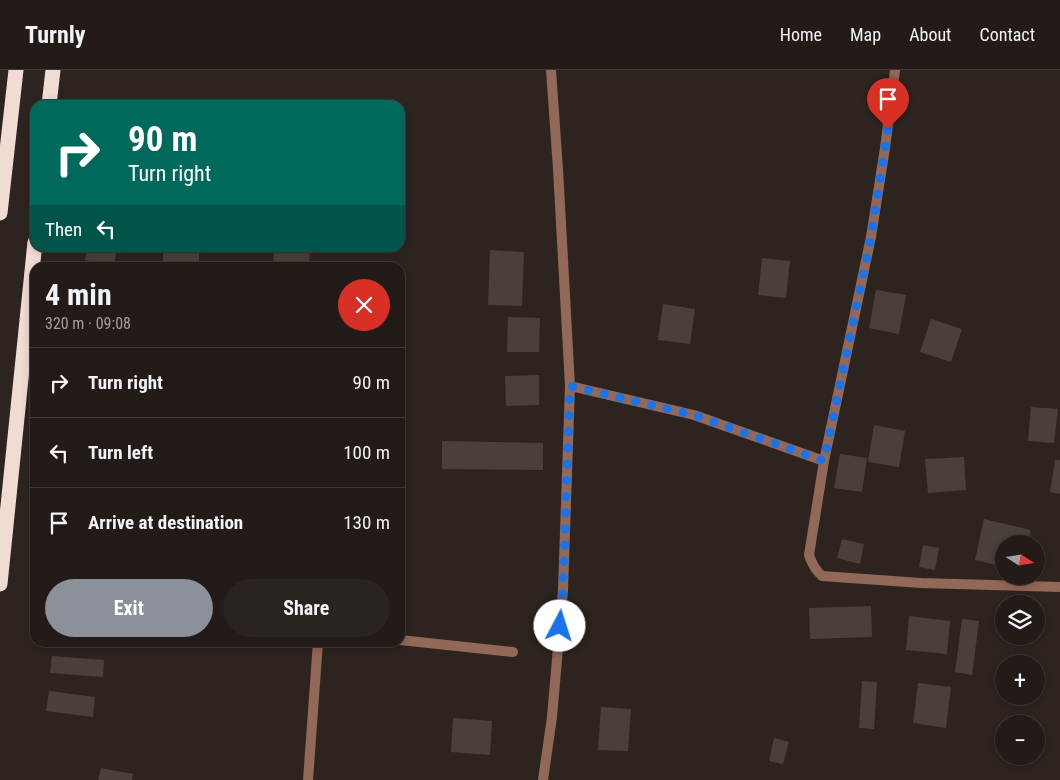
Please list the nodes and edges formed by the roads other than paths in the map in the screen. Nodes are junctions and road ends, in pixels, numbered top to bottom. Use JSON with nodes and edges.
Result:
{"nodes":[{"id":1,"x":16,"y":70,"type":"edge"},
{"id":2,"x":53,"y":70,"type":"edge"},
{"id":3,"x":551,"y":70,"type":"edge"},
{"id":4,"x":895,"y":70,"type":"edge"},
{"id":5,"x":50,"y":100,"type":"edge"},
{"id":6,"x":0,"y":213,"type":"edge"},
{"id":7,"x":30,"y":291,"type":"edge"},
{"id":8,"x":570,"y":386,"type":"junction"},
{"id":9,"x":824,"y":461,"type":"junction"},
{"id":10,"x":0,"y":584,"type":"edge"},
{"id":11,"x":1060,"y":586,"type":"edge"},
{"id":12,"x":405,"y":641,"type":"edge"},
{"id":13,"x":318,"y":647,"type":"edge"},
{"id":14,"x":513,"y":652,"type":"dead end"},
{"id":15,"x":308,"y":780,"type":"edge"},
{"id":16,"x":543,"y":780,"type":"edge"}],
"edges":[{"from":1,"to":6,"type":"highway"},
{"from":2,"to":5,"type":"highway"},
{"from":3,"to":8,"type":"street"},
{"from":4,"to":9,"type":"street"},
{"from":7,"to":10,"type":"highway"},
{"from":8,"to":9,"type":"street"},
{"from":8,"to":16,"type":"street"},
{"from":9,"to":11,"type":"street"},
{"from":12,"to":14,"type":"street"},
{"from":13,"to":15,"type":"street"}]}
